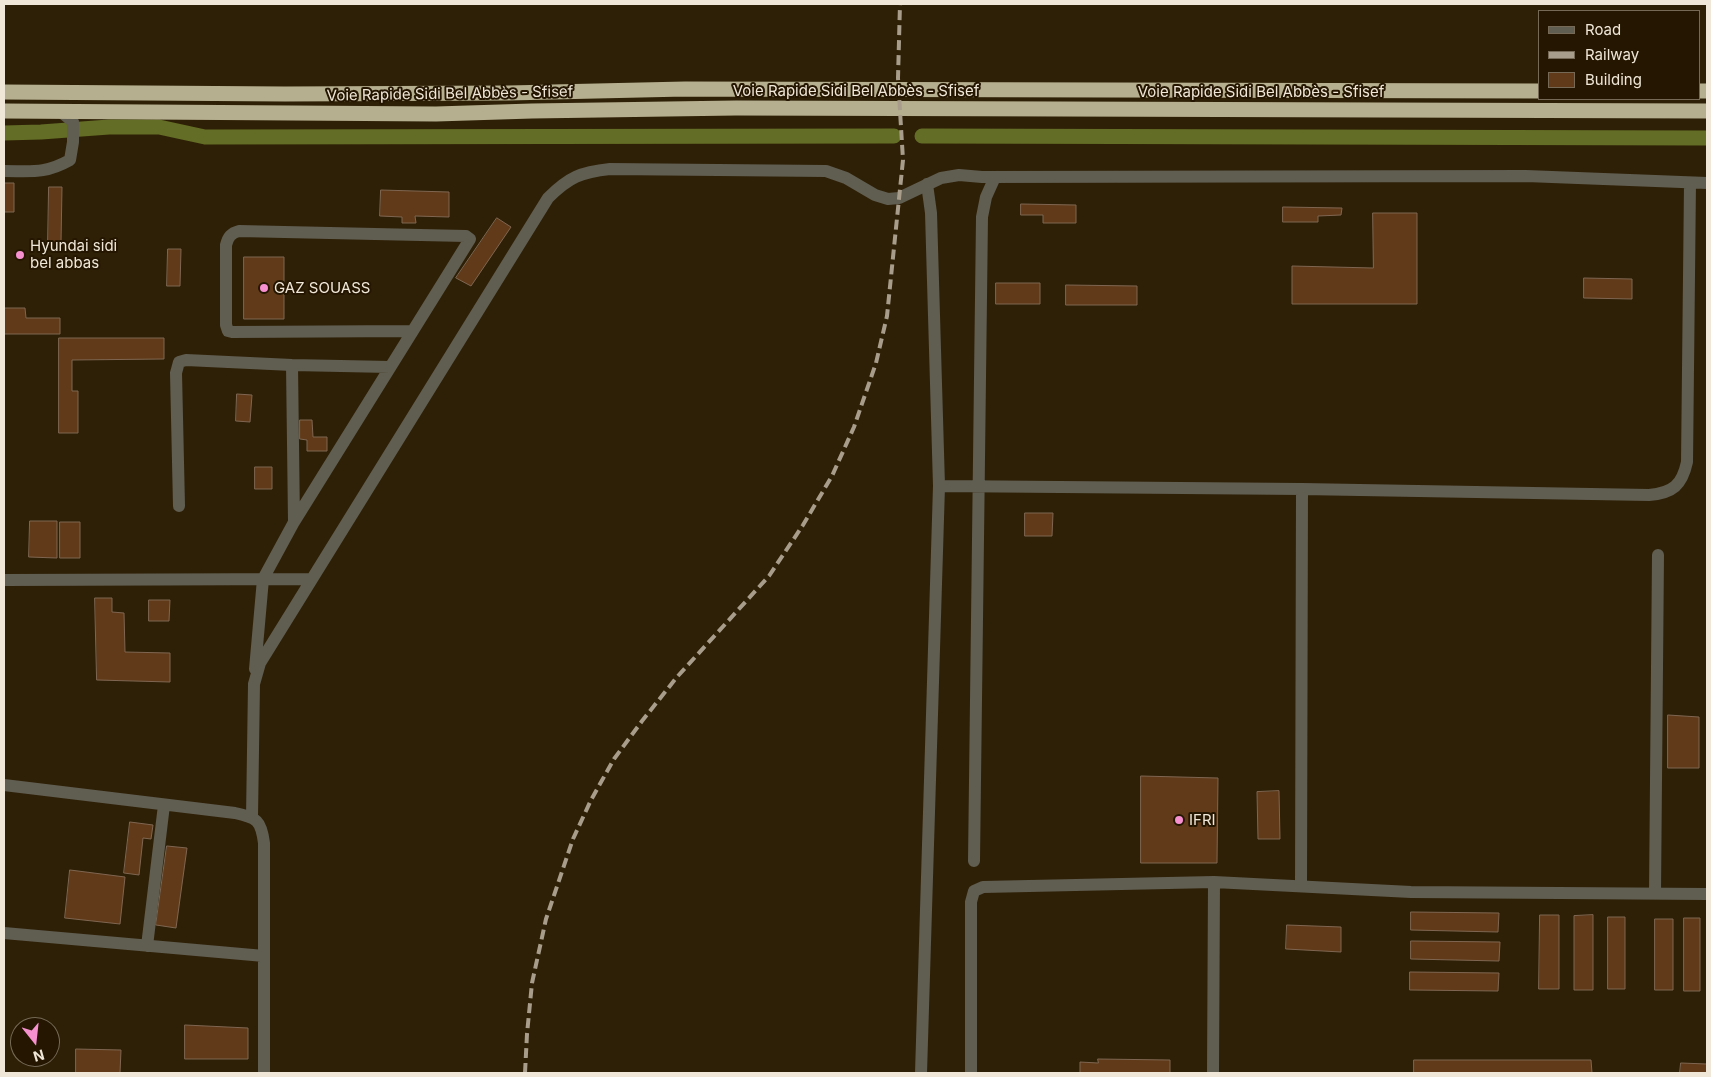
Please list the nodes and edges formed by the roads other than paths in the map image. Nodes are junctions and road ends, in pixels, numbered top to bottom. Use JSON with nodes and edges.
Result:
{"nodes":[{"id":1,"x":1538,"y":91,"type":"edge"},
{"id":2,"x":4,"y":92,"type":"edge"},
{"id":3,"x":1707,"y":111,"type":"edge"},
{"id":4,"x":4,"y":112,"type":"edge"},
{"id":5,"x":67,"y":117,"type":"junction"},
{"id":6,"x":4,"y":171,"type":"edge"},
{"id":7,"x":995,"y":177,"type":"junction"},
{"id":8,"x":1690,"y":183,"type":"junction"},
{"id":9,"x":1707,"y":183,"type":"edge"},
{"id":10,"x":927,"y":184,"type":"junction"},
{"id":11,"x":412,"y":331,"type":"junction"},
{"id":12,"x":292,"y":365,"type":"junction"},
{"id":13,"x":390,"y":367,"type":"junction"},
{"id":14,"x":979,"y":485,"type":"junction"},
{"id":15,"x":939,"y":486,"type":"junction"},
{"id":16,"x":1302,"y":489,"type":"junction"},
{"id":17,"x":179,"y":506,"type":"dead end"},
{"id":18,"x":294,"y":522,"type":"junction"},
{"id":19,"x":1658,"y":555,"type":"dead end"},
{"id":20,"x":263,"y":579,"type":"junction"},
{"id":21,"x":312,"y":579,"type":"junction"},
{"id":22,"x":4,"y":580,"type":"edge"},
{"id":23,"x":254,"y":684,"type":"junction"},
{"id":24,"x":4,"y":785,"type":"edge"},
{"id":25,"x":164,"y":804,"type":"junction"},
{"id":26,"x":252,"y":817,"type":"junction"},
{"id":27,"x":974,"y":861,"type":"dead end"},
{"id":28,"x":1214,"y":882,"type":"junction"},
{"id":29,"x":1301,"y":886,"type":"junction"},
{"id":30,"x":1656,"y":893,"type":"junction"},
{"id":31,"x":1707,"y":894,"type":"edge"},
{"id":32,"x":4,"y":933,"type":"edge"},
{"id":33,"x":147,"y":946,"type":"junction"},
{"id":34,"x":264,"y":956,"type":"junction"},
{"id":35,"x":264,"y":1073,"type":"edge"},
{"id":36,"x":921,"y":1073,"type":"edge"},
{"id":37,"x":971,"y":1073,"type":"edge"},
{"id":38,"x":1214,"y":1073,"type":"edge"}],
"edges":[{"from":1,"to":2,"type":"highway","name":"Voie Rapide Sidi Bel Abbès - Sfisef"},
{"from":3,"to":5,"type":"highway","name":"Voie Rapide Sidi Bel Abbès - Sfisef"},
{"from":4,"to":5,"type":"highway","name":"Voie Rapide Sidi Bel Abbès - Sfisef"},
{"from":5,"to":6,"type":"street"},
{"from":7,"to":8,"type":"street"},
{"from":7,"to":10,"type":"street"},
{"from":7,"to":14,"type":"street"},
{"from":8,"to":9,"type":"street"},
{"from":8,"to":16,"type":"street"},
{"from":10,"to":15,"type":"street"},
{"from":10,"to":21,"type":"street"},
{"from":11,"to":11,"type":"street"},
{"from":11,"to":13,"type":"street"},
{"from":12,"to":13,"type":"street"},
{"from":12,"to":17,"type":"street"},
{"from":12,"to":18,"type":"street"},
{"from":13,"to":18,"type":"street"},
{"from":14,"to":15,"type":"street"},
{"from":14,"to":16,"type":"street"},
{"from":14,"to":27,"type":"street"},
{"from":15,"to":36,"type":"street"},
{"from":16,"to":29,"type":"street"},
{"from":18,"to":20,"type":"street"},
{"from":19,"to":30,"type":"street"},
{"from":20,"to":21,"type":"street"},
{"from":20,"to":22,"type":"street"},
{"from":20,"to":23,"type":"street"},
{"from":21,"to":23,"type":"street"},
{"from":23,"to":26,"type":"street"},
{"from":24,"to":25,"type":"street"},
{"from":25,"to":26,"type":"street"},
{"from":25,"to":33,"type":"street"},
{"from":26,"to":34,"type":"street"},
{"from":28,"to":29,"type":"street"},
{"from":28,"to":37,"type":"street"},
{"from":28,"to":38,"type":"street"},
{"from":29,"to":30,"type":"street"},
{"from":30,"to":31,"type":"street"},
{"from":32,"to":33,"type":"street"},
{"from":33,"to":34,"type":"street"},
{"from":34,"to":35,"type":"street"}]}
